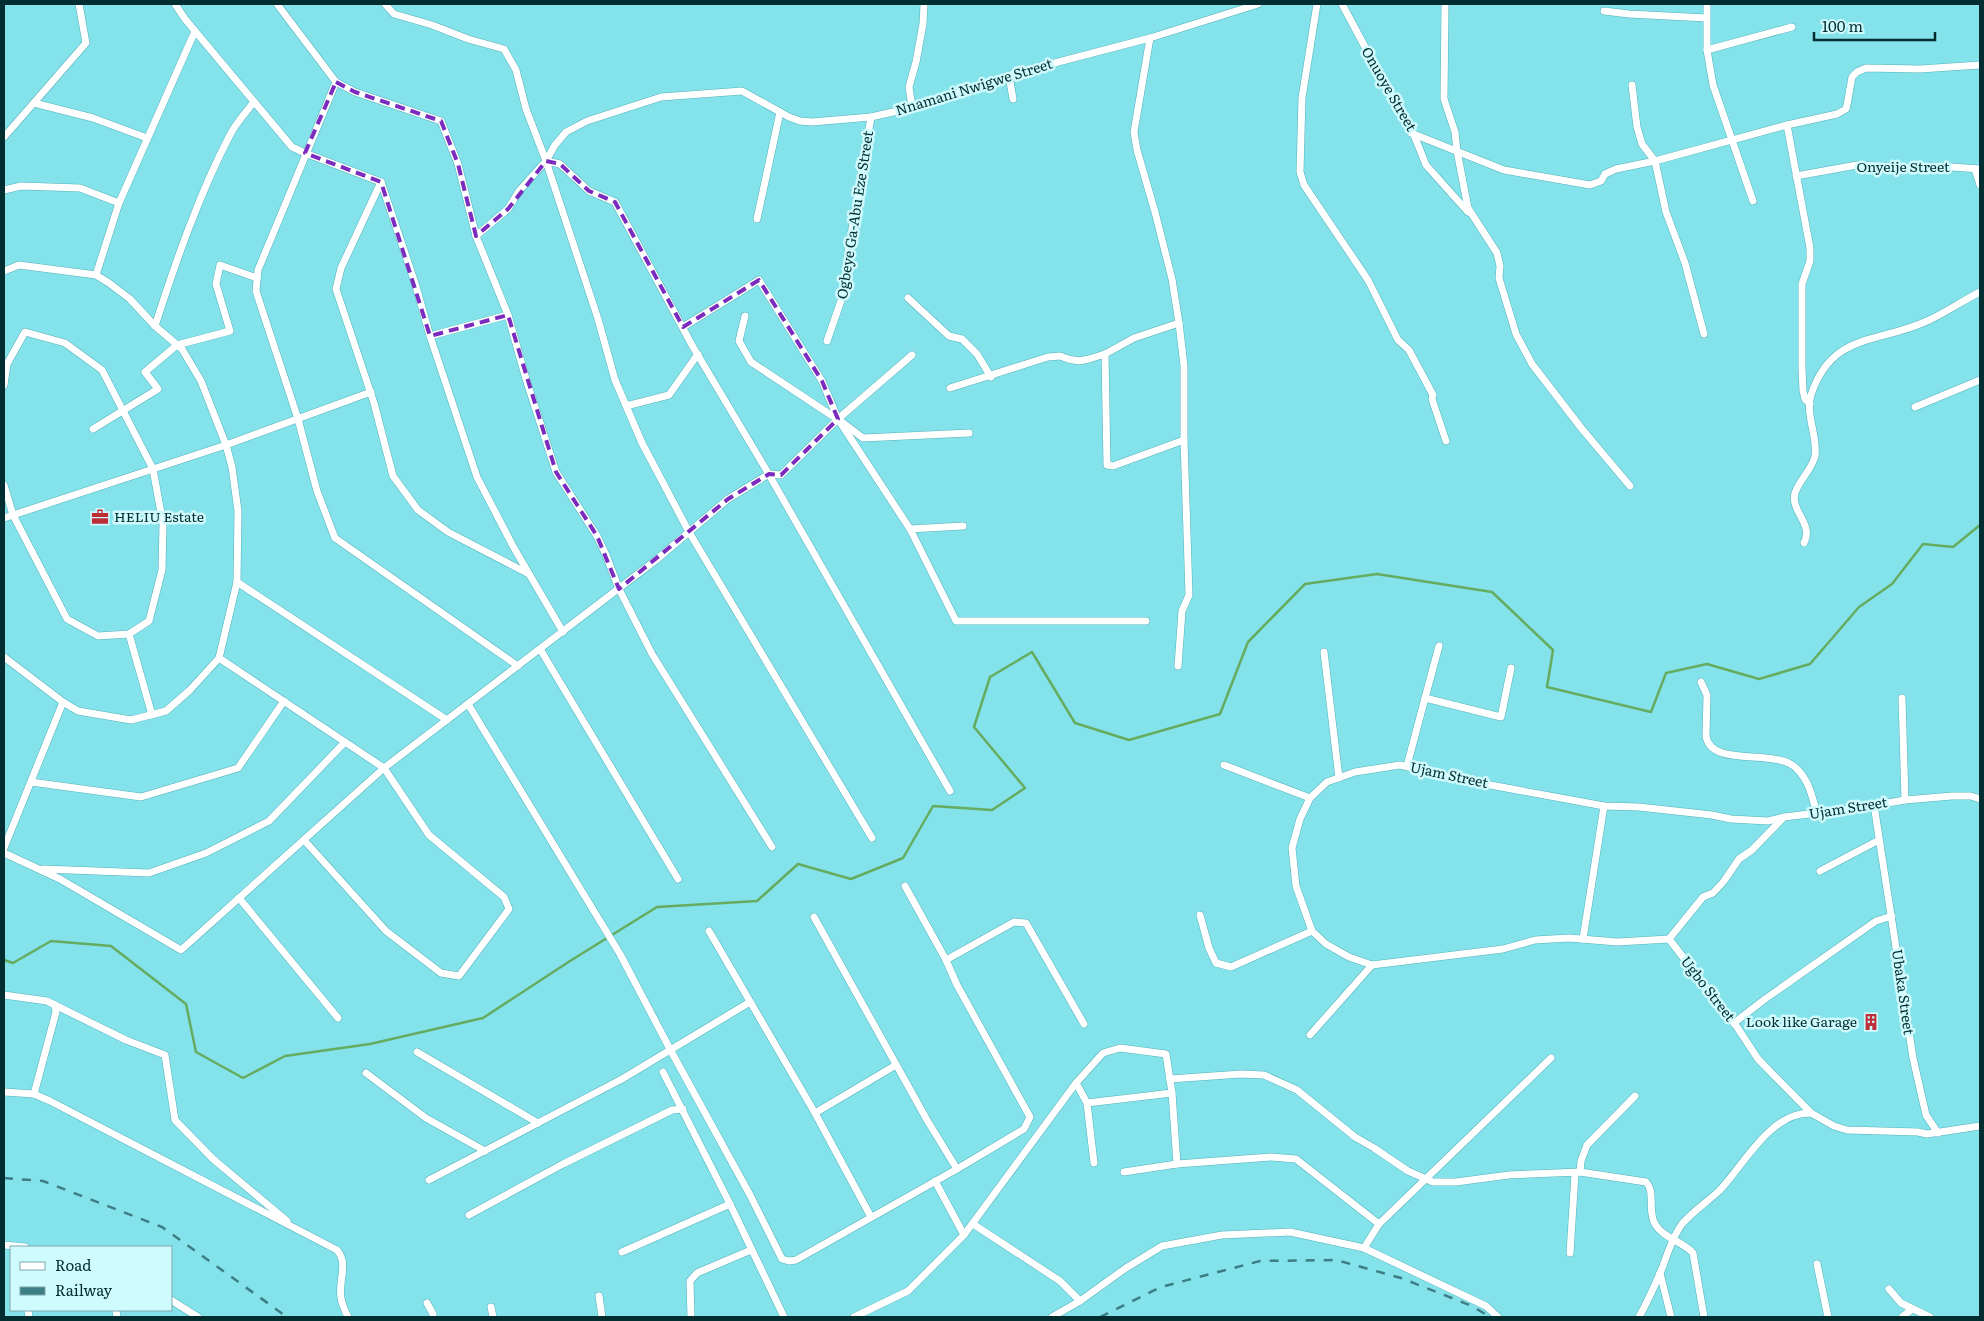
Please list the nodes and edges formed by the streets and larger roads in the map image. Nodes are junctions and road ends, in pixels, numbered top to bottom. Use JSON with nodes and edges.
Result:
{"nodes":[{"id":1,"x":78,"y":4,"type":"edge"},
{"id":2,"x":175,"y":4,"type":"edge"},
{"id":3,"x":277,"y":4,"type":"edge"},
{"id":4,"x":385,"y":4,"type":"edge"},
{"id":5,"x":924,"y":4,"type":"edge"},
{"id":6,"x":1258,"y":4,"type":"edge"},
{"id":7,"x":1317,"y":4,"type":"edge"},
{"id":8,"x":1342,"y":4,"type":"edge"},
{"id":9,"x":1445,"y":4,"type":"edge"},
{"id":10,"x":1707,"y":4,"type":"edge"},
{"id":11,"x":1604,"y":11,"type":"dead end"},
{"id":12,"x":1706,"y":18,"type":"junction"},
{"id":13,"x":1792,"y":28,"type":"dead end"},
{"id":14,"x":195,"y":31,"type":"junction"},
{"id":15,"x":1150,"y":38,"type":"junction"},
{"id":16,"x":1707,"y":50,"type":"junction"},
{"id":17,"x":1980,"y":65,"type":"edge"},
{"id":18,"x":1009,"y":76,"type":"junction"},
{"id":19,"x":336,"y":82,"type":"junction"},
{"id":20,"x":1632,"y":85,"type":"dead end"},
{"id":21,"x":1013,"y":99,"type":"dead end"},
{"id":22,"x":34,"y":102,"type":"junction"},
{"id":23,"x":254,"y":102,"type":"junction"},
{"id":24,"x":912,"y":107,"type":"junction"},
{"id":25,"x":780,"y":112,"type":"junction"},
{"id":26,"x":871,"y":117,"type":"junction"},
{"id":27,"x":1787,"y":125,"type":"junction"},
{"id":28,"x":1414,"y":135,"type":"junction"},
{"id":29,"x":4,"y":136,"type":"edge"},
{"id":30,"x":147,"y":138,"type":"junction"},
{"id":31,"x":1733,"y":140,"type":"junction"},
{"id":32,"x":1457,"y":151,"type":"junction"},
{"id":33,"x":305,"y":154,"type":"junction"},
{"id":34,"x":546,"y":161,"type":"junction"},
{"id":35,"x":1655,"y":161,"type":"junction"},
{"id":36,"x":1978,"y":169,"type":"edge"},
{"id":37,"x":1796,"y":176,"type":"junction"},
{"id":38,"x":381,"y":182,"type":"junction"},
{"id":39,"x":1980,"y":185,"type":"edge"},
{"id":40,"x":4,"y":190,"type":"edge"},
{"id":41,"x":1753,"y":201,"type":"dead end"},
{"id":42,"x":119,"y":203,"type":"junction"},
{"id":43,"x":757,"y":219,"type":"dead end"},
{"id":44,"x":1477,"y":222,"type":"junction"},
{"id":45,"x":476,"y":236,"type":"junction"},
{"id":46,"x":4,"y":271,"type":"edge"},
{"id":47,"x":96,"y":275,"type":"junction"},
{"id":48,"x":257,"y":278,"type":"junction"},
{"id":49,"x":1980,"y":292,"type":"edge"},
{"id":50,"x":908,"y":298,"type":"dead end"},
{"id":51,"x":508,"y":315,"type":"junction"},
{"id":52,"x":745,"y":316,"type":"dead end"},
{"id":53,"x":1179,"y":323,"type":"junction"},
{"id":54,"x":155,"y":326,"type":"junction"},
{"id":55,"x":683,"y":327,"type":"junction"},
{"id":56,"x":1704,"y":334,"type":"dead end"},
{"id":57,"x":430,"y":336,"type":"junction"},
{"id":58,"x":827,"y":341,"type":"dead end"},
{"id":59,"x":177,"y":345,"type":"junction"},
{"id":60,"x":698,"y":354,"type":"junction"},
{"id":61,"x":1105,"y":354,"type":"junction"},
{"id":62,"x":912,"y":355,"type":"dead end"},
{"id":63,"x":991,"y":377,"type":"junction"},
{"id":64,"x":1980,"y":380,"type":"edge"},
{"id":65,"x":4,"y":385,"type":"edge"},
{"id":66,"x":950,"y":388,"type":"dead end"},
{"id":67,"x":371,"y":392,"type":"junction"},
{"id":68,"x":1810,"y":404,"type":"junction"},
{"id":69,"x":626,"y":406,"type":"junction"},
{"id":70,"x":1915,"y":407,"type":"dead end"},
{"id":71,"x":123,"y":411,"type":"junction"},
{"id":72,"x":298,"y":419,"type":"junction"},
{"id":73,"x":838,"y":419,"type":"junction"},
{"id":74,"x":93,"y":429,"type":"dead end"},
{"id":75,"x":969,"y":433,"type":"dead end"},
{"id":76,"x":1184,"y":440,"type":"junction"},
{"id":77,"x":1446,"y":441,"type":"dead end"},
{"id":78,"x":226,"y":445,"type":"junction"},
{"id":79,"x":153,"y":469,"type":"junction"},
{"id":80,"x":769,"y":474,"type":"junction"},
{"id":81,"x":4,"y":485,"type":"edge"},
{"id":82,"x":1630,"y":486,"type":"dead end"},
{"id":83,"x":13,"y":515,"type":"junction"},
{"id":84,"x":4,"y":518,"type":"edge"},
{"id":85,"x":963,"y":526,"type":"dead end"},
{"id":86,"x":910,"y":528,"type":"junction"},
{"id":87,"x":689,"y":532,"type":"junction"},
{"id":88,"x":1804,"y":543,"type":"dead end"},
{"id":89,"x":529,"y":574,"type":"junction"},
{"id":90,"x":237,"y":582,"type":"junction"},
{"id":91,"x":619,"y":589,"type":"junction"},
{"id":92,"x":1146,"y":621,"type":"dead end"},
{"id":93,"x":563,"y":632,"type":"junction"},
{"id":94,"x":129,"y":634,"type":"junction"},
{"id":95,"x":1439,"y":646,"type":"dead end"},
{"id":96,"x":540,"y":649,"type":"junction"},
{"id":97,"x":1324,"y":652,"type":"dead end"},
{"id":98,"x":4,"y":656,"type":"edge"},
{"id":99,"x":219,"y":658,"type":"junction"},
{"id":100,"x":518,"y":666,"type":"junction"},
{"id":101,"x":1178,"y":666,"type":"dead end"},
{"id":102,"x":1511,"y":668,"type":"dead end"},
{"id":103,"x":1701,"y":682,"type":"dead end"},
{"id":104,"x":1425,"y":698,"type":"junction"},
{"id":105,"x":1902,"y":698,"type":"dead end"},
{"id":106,"x":284,"y":701,"type":"junction"},
{"id":107,"x":63,"y":702,"type":"junction"},
{"id":108,"x":468,"y":704,"type":"junction"},
{"id":109,"x":152,"y":715,"type":"junction"},
{"id":110,"x":447,"y":720,"type":"junction"},
{"id":111,"x":345,"y":742,"type":"junction"},
{"id":112,"x":1224,"y":765,"type":"dead end"},
{"id":113,"x":1407,"y":766,"type":"junction"},
{"id":114,"x":384,"y":768,"type":"junction"},
{"id":115,"x":1339,"y":778,"type":"junction"},
{"id":116,"x":31,"y":782,"type":"junction"},
{"id":117,"x":950,"y":791,"type":"dead end"},
{"id":118,"x":1310,"y":798,"type":"junction"},
{"id":119,"x":1980,"y":799,"type":"edge"},
{"id":120,"x":1905,"y":800,"type":"junction"},
{"id":121,"x":1874,"y":805,"type":"junction"},
{"id":122,"x":1604,"y":806,"type":"junction"},
{"id":123,"x":1817,"y":814,"type":"junction"},
{"id":124,"x":1784,"y":817,"type":"junction"},
{"id":125,"x":872,"y":838,"type":"dead end"},
{"id":126,"x":304,"y":840,"type":"junction"},
{"id":127,"x":1879,"y":840,"type":"junction"},
{"id":128,"x":772,"y":847,"type":"dead end"},
{"id":129,"x":4,"y":848,"type":"edge"},
{"id":130,"x":4,"y":853,"type":"edge"},
{"id":131,"x":37,"y":869,"type":"junction"},
{"id":132,"x":1820,"y":871,"type":"dead end"},
{"id":133,"x":678,"y":879,"type":"dead end"},
{"id":134,"x":906,"y":886,"type":"dead end"},
{"id":135,"x":239,"y":898,"type":"junction"},
{"id":136,"x":1200,"y":915,"type":"dead end"},
{"id":137,"x":1892,"y":916,"type":"junction"},
{"id":138,"x":814,"y":917,"type":"dead end"},
{"id":139,"x":709,"y":931,"type":"dead end"},
{"id":140,"x":1312,"y":931,"type":"junction"},
{"id":141,"x":1583,"y":939,"type":"junction"},
{"id":142,"x":1669,"y":939,"type":"junction"},
{"id":143,"x":946,"y":960,"type":"junction"},
{"id":144,"x":1372,"y":965,"type":"junction"},
{"id":145,"x":4,"y":995,"type":"edge"},
{"id":146,"x":750,"y":1002,"type":"junction"},
{"id":147,"x":55,"y":1005,"type":"junction"},
{"id":148,"x":338,"y":1018,"type":"dead end"},
{"id":149,"x":1734,"y":1023,"type":"junction"},
{"id":150,"x":1084,"y":1024,"type":"dead end"},
{"id":151,"x":1310,"y":1035,"type":"dead end"},
{"id":152,"x":671,"y":1051,"type":"junction"},
{"id":153,"x":417,"y":1052,"type":"dead end"},
{"id":154,"x":1551,"y":1058,"type":"dead end"},
{"id":155,"x":896,"y":1065,"type":"junction"},
{"id":156,"x":663,"y":1072,"type":"dead end"},
{"id":157,"x":366,"y":1074,"type":"dead end"},
{"id":158,"x":1170,"y":1079,"type":"junction"},
{"id":159,"x":1076,"y":1083,"type":"junction"},
{"id":160,"x":4,"y":1092,"type":"edge"},
{"id":161,"x":1172,"y":1093,"type":"junction"},
{"id":162,"x":34,"y":1094,"type":"junction"},
{"id":163,"x":1635,"y":1096,"type":"dead end"},
{"id":164,"x":1087,"y":1103,"type":"junction"},
{"id":165,"x":683,"y":1109,"type":"junction"},
{"id":166,"x":1811,"y":1112,"type":"junction"},
{"id":167,"x":815,"y":1113,"type":"junction"},
{"id":168,"x":538,"y":1123,"type":"junction"},
{"id":169,"x":1980,"y":1126,"type":"edge"},
{"id":170,"x":1938,"y":1133,"type":"junction"},
{"id":171,"x":485,"y":1151,"type":"junction"},
{"id":172,"x":1094,"y":1163,"type":"dead end"},
{"id":173,"x":1177,"y":1164,"type":"junction"},
{"id":174,"x":957,"y":1169,"type":"junction"},
{"id":175,"x":1124,"y":1172,"type":"dead end"},
{"id":176,"x":1578,"y":1173,"type":"junction"},
{"id":177,"x":429,"y":1180,"type":"dead end"},
{"id":178,"x":1425,"y":1180,"type":"junction"},
{"id":179,"x":935,"y":1181,"type":"junction"},
{"id":180,"x":730,"y":1204,"type":"junction"},
{"id":181,"x":469,"y":1214,"type":"dead end"},
{"id":182,"x":872,"y":1217,"type":"junction"},
{"id":183,"x":973,"y":1224,"type":"junction"},
{"id":184,"x":1379,"y":1224,"type":"junction"},
{"id":185,"x":299,"y":1230,"type":"junction"},
{"id":186,"x":964,"y":1235,"type":"junction"},
{"id":187,"x":1674,"y":1239,"type":"junction"},
{"id":188,"x":1364,"y":1248,"type":"junction"},
{"id":189,"x":751,"y":1250,"type":"junction"},
{"id":190,"x":622,"y":1252,"type":"dead end"},
{"id":191,"x":1570,"y":1253,"type":"dead end"},
{"id":192,"x":1817,"y":1264,"type":"dead end"},
{"id":193,"x":1660,"y":1274,"type":"junction"},
{"id":194,"x":1889,"y":1289,"type":"dead end"},
{"id":195,"x":599,"y":1296,"type":"dead end"},
{"id":196,"x":172,"y":1301,"type":"edge"},
{"id":197,"x":1080,"y":1301,"type":"junction"},
{"id":198,"x":427,"y":1303,"type":"dead end"},
{"id":199,"x":491,"y":1306,"type":"dead end"},
{"id":200,"x":1912,"y":1309,"type":"junction"},
{"id":201,"x":1640,"y":1316,"type":"edge"},
{"id":202,"x":198,"y":1317,"type":"edge"},
{"id":203,"x":348,"y":1317,"type":"edge"},
{"id":204,"x":434,"y":1317,"type":"edge"},
{"id":205,"x":493,"y":1317,"type":"edge"},
{"id":206,"x":602,"y":1317,"type":"edge"},
{"id":207,"x":691,"y":1317,"type":"edge"},
{"id":208,"x":784,"y":1317,"type":"edge"},
{"id":209,"x":854,"y":1317,"type":"edge"},
{"id":210,"x":1052,"y":1317,"type":"edge"},
{"id":211,"x":1498,"y":1317,"type":"edge"},
{"id":212,"x":1671,"y":1317,"type":"edge"},
{"id":213,"x":1704,"y":1317,"type":"edge"},
{"id":214,"x":1828,"y":1317,"type":"edge"},
{"id":215,"x":1902,"y":1317,"type":"edge"},
{"id":216,"x":1930,"y":1317,"type":"edge"}],
"edges":[{"from":1,"to":22,"type":"street"},
{"from":2,"to":14,"type":"street"},
{"from":3,"to":19,"type":"street"},
{"from":4,"to":34,"type":"street"},
{"from":5,"to":24,"type":"street"},
{"from":6,"to":15,"type":"street","name":"Nnamani Nwigwe Street"},
{"from":7,"to":77,"type":"street"},
{"from":8,"to":28,"type":"street","name":"Onuoye Street"},
{"from":9,"to":32,"type":"street"},
{"from":10,"to":12,"type":"street"},
{"from":11,"to":12,"type":"street"},
{"from":12,"to":16,"type":"street"},
{"from":13,"to":16,"type":"street"},
{"from":14,"to":23,"type":"street"},
{"from":14,"to":30,"type":"street"},
{"from":15,"to":18,"type":"street","name":"Nnamani Nwigwe Street"},
{"from":15,"to":53,"type":"street"},
{"from":16,"to":31,"type":"street"},
{"from":17,"to":27,"type":"street","name":"Onuoye Street"},
{"from":18,"to":21,"type":"street"},
{"from":18,"to":24,"type":"street","name":"Nnamani Nwigwe Street"},
{"from":19,"to":33,"type":"street"},
{"from":19,"to":45,"type":"street"},
{"from":20,"to":35,"type":"street"},
{"from":22,"to":29,"type":"street"},
{"from":22,"to":30,"type":"street"},
{"from":23,"to":33,"type":"street"},
{"from":23,"to":54,"type":"street"},
{"from":24,"to":26,"type":"street","name":"Nnamani Nwigwe Street"},
{"from":25,"to":26,"type":"street","name":"Nnamani Nwigwe Street"},
{"from":25,"to":34,"type":"street","name":"Nnamani Nwigwe Street"},
{"from":25,"to":43,"type":"street"},
{"from":26,"to":58,"type":"street","name":"Ogbeye Ga-Abu Eze Street"},
{"from":27,"to":31,"type":"street","name":"Onuoye Street"},
{"from":27,"to":37,"type":"street"},
{"from":28,"to":32,"type":"street","name":"Onuoye Street"},
{"from":28,"to":44,"type":"street"},
{"from":30,"to":42,"type":"street"},
{"from":31,"to":35,"type":"street","name":"Onuoye Street"},
{"from":31,"to":41,"type":"street"},
{"from":32,"to":35,"type":"street","name":"Onuoye Street"},
{"from":32,"to":44,"type":"street"},
{"from":33,"to":38,"type":"street"},
{"from":33,"to":48,"type":"street"},
{"from":34,"to":45,"type":"street","name":"Nnamani Nwigwe Street"},
{"from":34,"to":55,"type":"street"},
{"from":34,"to":69,"type":"street"},
{"from":35,"to":56,"type":"street"},
{"from":36,"to":37,"type":"street","name":"Onyeije Street"},
{"from":36,"to":39,"type":"street"},
{"from":37,"to":68,"type":"street"},
{"from":38,"to":57,"type":"street"},
{"from":38,"to":67,"type":"street"},
{"from":40,"to":42,"type":"street"},
{"from":42,"to":47,"type":"street"},
{"from":44,"to":82,"type":"street"},
{"from":45,"to":51,"type":"street"},
{"from":46,"to":47,"type":"street"},
{"from":47,"to":54,"type":"street"},
{"from":48,"to":59,"type":"street"},
{"from":48,"to":72,"type":"street"},
{"from":49,"to":68,"type":"street"},
{"from":50,"to":63,"type":"street"},
{"from":51,"to":57,"type":"street"},
{"from":51,"to":91,"type":"street"},
{"from":52,"to":73,"type":"street"},
{"from":53,"to":61,"type":"street"},
{"from":53,"to":76,"type":"street"},
{"from":54,"to":59,"type":"street"},
{"from":55,"to":60,"type":"street"},
{"from":55,"to":73,"type":"street"},
{"from":57,"to":89,"type":"street"},
{"from":59,"to":71,"type":"street"},
{"from":59,"to":78,"type":"street"},
{"from":60,"to":69,"type":"street"},
{"from":60,"to":80,"type":"street"},
{"from":61,"to":63,"type":"street"},
{"from":61,"to":76,"type":"street"},
{"from":62,"to":73,"type":"street"},
{"from":63,"to":66,"type":"street"},
{"from":64,"to":70,"type":"street"},
{"from":65,"to":71,"type":"street"},
{"from":67,"to":72,"type":"street"},
{"from":67,"to":89,"type":"street"},
{"from":68,"to":88,"type":"street"},
{"from":69,"to":87,"type":"street"},
{"from":71,"to":74,"type":"street"},
{"from":71,"to":79,"type":"street"},
{"from":72,"to":78,"type":"street"},
{"from":72,"to":100,"type":"street"},
{"from":73,"to":75,"type":"street"},
{"from":73,"to":80,"type":"street"},
{"from":73,"to":86,"type":"street"},
{"from":76,"to":101,"type":"street"},
{"from":78,"to":79,"type":"street"},
{"from":78,"to":90,"type":"street"},
{"from":79,"to":83,"type":"street"},
{"from":79,"to":94,"type":"street"},
{"from":80,"to":87,"type":"street"},
{"from":80,"to":117,"type":"street"},
{"from":81,"to":83,"type":"street"},
{"from":83,"to":84,"type":"street"},
{"from":83,"to":94,"type":"street"},
{"from":85,"to":86,"type":"street"},
{"from":86,"to":92,"type":"street"},
{"from":87,"to":91,"type":"street"},
{"from":87,"to":125,"type":"street"},
{"from":89,"to":93,"type":"street"},
{"from":90,"to":99,"type":"street"},
{"from":90,"to":110,"type":"street"},
{"from":91,"to":93,"type":"street"},
{"from":91,"to":128,"type":"street"},
{"from":93,"to":96,"type":"street"},
{"from":94,"to":109,"type":"street"},
{"from":95,"to":104,"type":"street"},
{"from":96,"to":100,"type":"street"},
{"from":96,"to":133,"type":"street"},
{"from":97,"to":115,"type":"street"},
{"from":98,"to":107,"type":"street"},
{"from":99,"to":106,"type":"street"},
{"from":99,"to":109,"type":"street"},
{"from":100,"to":108,"type":"street"},
{"from":102,"to":104,"type":"street"},
{"from":103,"to":123,"type":"street"},
{"from":104,"to":113,"type":"street"},
{"from":105,"to":120,"type":"street"},
{"from":106,"to":111,"type":"street"},
{"from":106,"to":116,"type":"street"},
{"from":107,"to":109,"type":"street"},
{"from":107,"to":116,"type":"street"},
{"from":108,"to":110,"type":"street"},
{"from":108,"to":152,"type":"street"},
{"from":110,"to":114,"type":"street"},
{"from":111,"to":114,"type":"street"},
{"from":111,"to":131,"type":"street"},
{"from":112,"to":118,"type":"street"},
{"from":113,"to":115,"type":"street","name":"Ujam Street"},
{"from":113,"to":122,"type":"street","name":"Ujam Street"},
{"from":114,"to":126,"type":"street"},
{"from":114,"to":126,"type":"street"},
{"from":115,"to":118,"type":"street","name":"Ujam Street"},
{"from":116,"to":129,"type":"street"},
{"from":118,"to":140,"type":"street","name":"Ujam Street"},
{"from":119,"to":120,"type":"street","name":"Ujam Street"},
{"from":120,"to":121,"type":"street","name":"Ujam Street"},
{"from":121,"to":123,"type":"street","name":"Ujam Street"},
{"from":121,"to":127,"type":"street","name":"Ubaka Street"},
{"from":122,"to":124,"type":"street","name":"Ujam Street"},
{"from":122,"to":141,"type":"street"},
{"from":123,"to":124,"type":"street","name":"Ujam Street"},
{"from":124,"to":142,"type":"street"},
{"from":126,"to":135,"type":"street"},
{"from":127,"to":132,"type":"street"},
{"from":127,"to":137,"type":"street","name":"Ubaka Street"},
{"from":130,"to":131,"type":"street"},
{"from":131,"to":135,"type":"street"},
{"from":134,"to":143,"type":"street"},
{"from":135,"to":148,"type":"street"},
{"from":136,"to":140,"type":"street"},
{"from":137,"to":149,"type":"street"},
{"from":137,"to":170,"type":"street","name":"Ubaka Street"},
{"from":138,"to":155,"type":"street"},
{"from":139,"to":146,"type":"street"},
{"from":140,"to":144,"type":"street"},
{"from":141,"to":142,"type":"street"},
{"from":141,"to":144,"type":"street"},
{"from":142,"to":149,"type":"street","name":"Ugbo Street"},
{"from":143,"to":150,"type":"street"},
{"from":143,"to":174,"type":"street"},
{"from":144,"to":151,"type":"street"},
{"from":145,"to":147,"type":"street"},
{"from":146,"to":152,"type":"street"},
{"from":146,"to":167,"type":"street"},
{"from":147,"to":162,"type":"street"},
{"from":147,"to":185,"type":"street"},
{"from":149,"to":166,"type":"street","name":"Ugbo Street"},
{"from":152,"to":168,"type":"street"},
{"from":152,"to":182,"type":"street"},
{"from":153,"to":168,"type":"street"},
{"from":154,"to":178,"type":"street"},
{"from":155,"to":167,"type":"street"},
{"from":155,"to":174,"type":"street"},
{"from":156,"to":165,"type":"street"},
{"from":157,"to":171,"type":"street"},
{"from":158,"to":159,"type":"street"},
{"from":158,"to":161,"type":"street"},
{"from":158,"to":178,"type":"street"},
{"from":159,"to":164,"type":"street"},
{"from":159,"to":183,"type":"street"},
{"from":160,"to":162,"type":"street"},
{"from":161,"to":164,"type":"street"},
{"from":161,"to":173,"type":"street"},
{"from":162,"to":185,"type":"street"},
{"from":163,"to":176,"type":"street"},
{"from":164,"to":172,"type":"street"},
{"from":165,"to":180,"type":"street"},
{"from":165,"to":181,"type":"street"},
{"from":166,"to":170,"type":"street","name":"Ugbo Street"},
{"from":166,"to":187,"type":"street"},
{"from":167,"to":182,"type":"street"},
{"from":168,"to":171,"type":"street"},
{"from":169,"to":170,"type":"street"},
{"from":171,"to":177,"type":"street"},
{"from":173,"to":175,"type":"street"},
{"from":173,"to":184,"type":"street"},
{"from":174,"to":179,"type":"street"},
{"from":176,"to":178,"type":"street"},
{"from":176,"to":187,"type":"street"},
{"from":176,"to":191,"type":"street"},
{"from":178,"to":184,"type":"street"},
{"from":179,"to":182,"type":"street"},
{"from":179,"to":186,"type":"street"},
{"from":180,"to":189,"type":"street"},
{"from":180,"to":190,"type":"street"},
{"from":183,"to":186,"type":"street"},
{"from":183,"to":197,"type":"street"},
{"from":184,"to":188,"type":"street"},
{"from":185,"to":203,"type":"street"},
{"from":186,"to":209,"type":"street"},
{"from":187,"to":193,"type":"street"},
{"from":187,"to":213,"type":"street"},
{"from":188,"to":197,"type":"street"},
{"from":188,"to":211,"type":"street"},
{"from":189,"to":207,"type":"street"},
{"from":189,"to":208,"type":"street"},
{"from":192,"to":214,"type":"street"},
{"from":193,"to":201,"type":"street"},
{"from":193,"to":212,"type":"street"},
{"from":194,"to":200,"type":"street"},
{"from":195,"to":206,"type":"street"},
{"from":196,"to":202,"type":"street"},
{"from":197,"to":210,"type":"street"},
{"from":198,"to":204,"type":"street"},
{"from":199,"to":205,"type":"street"},
{"from":200,"to":215,"type":"street"},
{"from":200,"to":216,"type":"street"}]}
